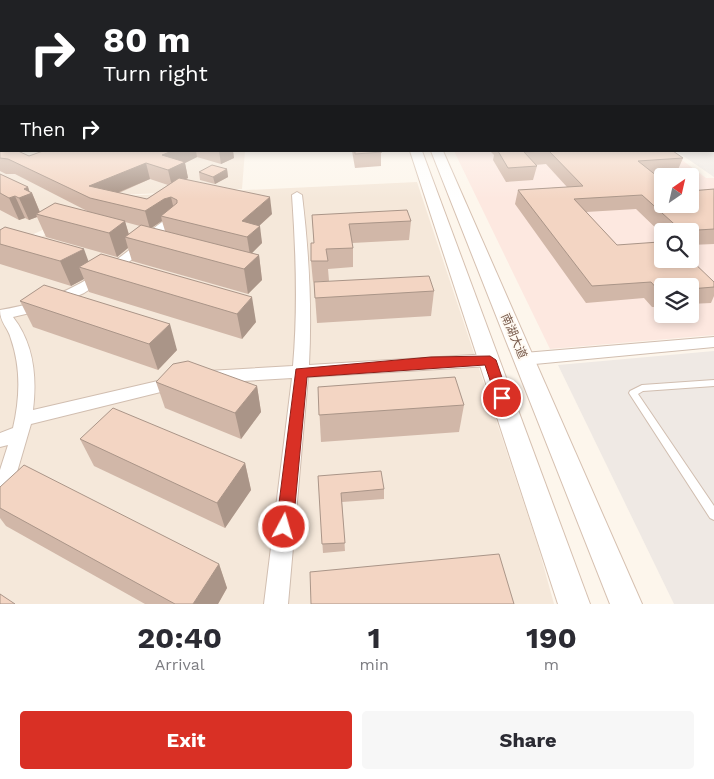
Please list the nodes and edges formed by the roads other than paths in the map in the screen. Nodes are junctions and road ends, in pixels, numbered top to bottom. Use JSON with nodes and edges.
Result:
{"nodes":[{"id":1,"x":416,"y":152,"type":"edge"},
{"id":2,"x":437,"y":152,"type":"edge"},
{"id":3,"x":297,"y":194,"type":"dead end"},
{"id":4,"x":174,"y":218,"type":"edge"},
{"id":5,"x":2,"y":314,"type":"edge"},
{"id":6,"x":714,"y":342,"type":"edge"},
{"id":7,"x":524,"y":359,"type":"junction"},
{"id":8,"x":490,"y":360,"type":"junction"},
{"id":9,"x":301,"y":372,"type":"junction"},
{"id":10,"x":714,"y":383,"type":"edge"},
{"id":11,"x":23,"y":426,"type":"junction"},
{"id":12,"x":0,"y":440,"type":"edge"},
{"id":13,"x":0,"y":496,"type":"edge"},
{"id":14,"x":713,"y":512,"type":"edge"},
{"id":15,"x":276,"y":604,"type":"edge"},
{"id":16,"x":574,"y":604,"type":"edge"},
{"id":17,"x":626,"y":604,"type":"edge"}],
"edges":[{"from":1,"to":8,"type":"main road"},
{"from":2,"to":7,"type":"main road","name":"南湖大道"},
{"from":3,"to":9,"type":"street"},
{"from":4,"to":5,"type":"street"},
{"from":5,"to":11,"type":"street"},
{"from":6,"to":7,"type":"street"},
{"from":7,"to":17,"type":"main road","name":"南湖大道"},
{"from":8,"to":9,"type":"street"},
{"from":8,"to":16,"type":"main road"},
{"from":9,"to":11,"type":"street"},
{"from":9,"to":15,"type":"street"},
{"from":10,"to":14,"type":"lane"},
{"from":11,"to":12,"type":"street"},
{"from":11,"to":13,"type":"street"}]}
